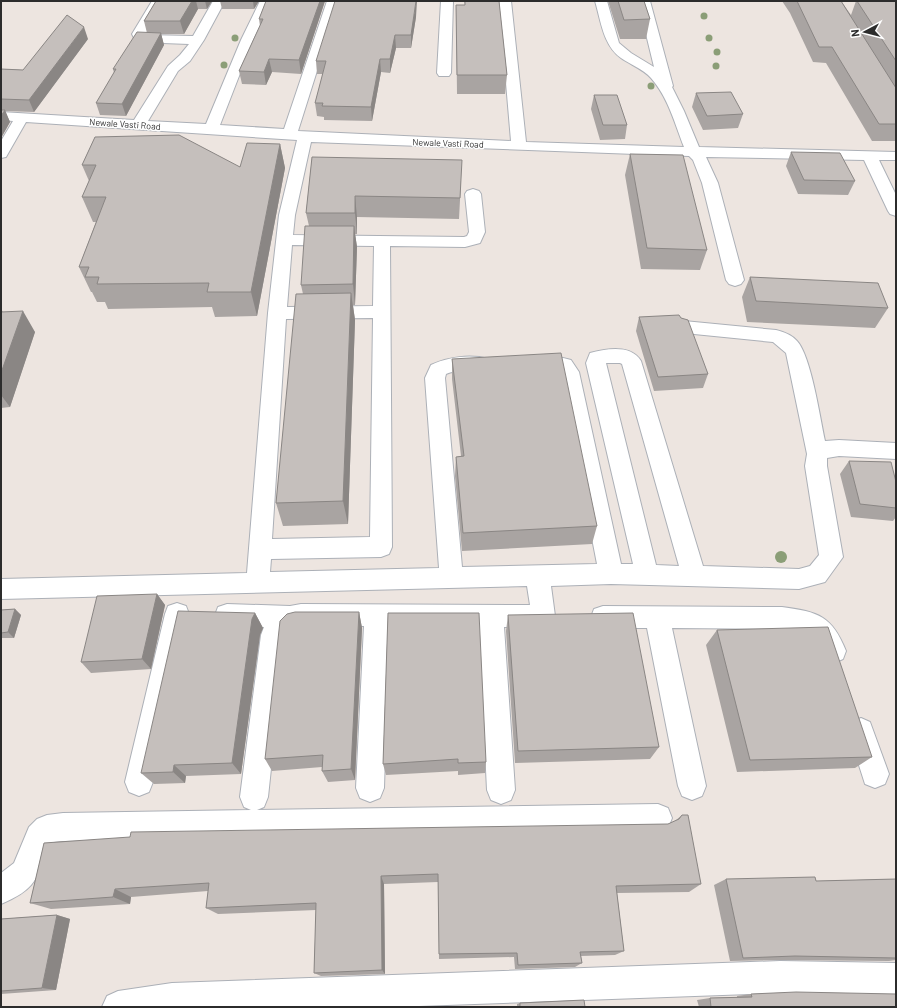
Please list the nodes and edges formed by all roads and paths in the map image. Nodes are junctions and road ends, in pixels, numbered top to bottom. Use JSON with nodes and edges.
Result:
{"nodes":[{"id":1,"x":158,"y":1,"type":"edge"},
{"id":2,"x":219,"y":1,"type":"edge"},
{"id":3,"x":266,"y":1,"type":"edge"},
{"id":4,"x":333,"y":1,"type":"edge"},
{"id":5,"x":447,"y":1,"type":"edge"},
{"id":6,"x":505,"y":1,"type":"edge"},
{"id":7,"x":601,"y":1,"type":"edge"},
{"id":8,"x":644,"y":1,"type":"edge"},
{"id":9,"x":198,"y":40,"type":"junction"},
{"id":10,"x":444,"y":73,"type":"dead end"},
{"id":11,"x":667,"y":89,"type":"junction"},
{"id":12,"x":1,"y":116,"type":"edge"},
{"id":13,"x":22,"y":117,"type":"junction"},
{"id":14,"x":138,"y":125,"type":"junction"},
{"id":15,"x":211,"y":129,"type":"junction"},
{"id":16,"x":298,"y":136,"type":"junction"},
{"id":17,"x":519,"y":146,"type":"junction"},
{"id":18,"x":693,"y":151,"type":"junction"},
{"id":19,"x":1,"y":154,"type":"edge"},
{"id":20,"x":869,"y":156,"type":"junction"},
{"id":21,"x":896,"y":156,"type":"edge"},
{"id":22,"x":473,"y":194,"type":"dead end"},
{"id":23,"x":896,"y":211,"type":"edge"},
{"id":24,"x":285,"y":240,"type":"junction"},
{"id":25,"x":382,"y":241,"type":"junction"},
{"id":26,"x":735,"y":280,"type":"dead end"},
{"id":27,"x":382,"y":312,"type":"junction"},
{"id":28,"x":277,"y":313,"type":"junction"},
{"id":29,"x":684,"y":328,"type":"edge"},
{"id":30,"x":896,"y":451,"type":"edge"},
{"id":31,"x":817,"y":454,"type":"junction"},
{"id":32,"x":261,"y":549,"type":"junction"},
{"id":33,"x":611,"y":574,"type":"junction"},
{"id":34,"x":538,"y":576,"type":"junction"},
{"id":35,"x":647,"y":576,"type":"junction"},
{"id":36,"x":694,"y":576,"type":"junction"},
{"id":37,"x":451,"y":578,"type":"junction"},
{"id":38,"x":258,"y":583,"type":"junction"},
{"id":39,"x":184,"y":584,"type":"junction"},
{"id":40,"x":1,"y":589,"type":"edge"},
{"id":41,"x":195,"y":614,"type":"junction"},
{"id":42,"x":377,"y":615,"type":"junction"},
{"id":43,"x":288,"y":616,"type":"junction"},
{"id":44,"x":491,"y":616,"type":"junction"},
{"id":45,"x":563,"y":616,"type":"junction"},
{"id":46,"x":656,"y":617,"type":"junction"},
{"id":47,"x":842,"y":676,"type":"edge"},
{"id":48,"x":855,"y":714,"type":"edge"},
{"id":49,"x":875,"y":774,"type":"dead end"},
{"id":50,"x":139,"y":782,"type":"dead end"},
{"id":51,"x":692,"y":786,"type":"dead end"},
{"id":52,"x":370,"y":788,"type":"dead end"},
{"id":53,"x":501,"y":790,"type":"dead end"},
{"id":54,"x":254,"y":797,"type":"dead end"},
{"id":55,"x":658,"y":818,"type":"dead end"},
{"id":56,"x":1,"y":889,"type":"edge"},
{"id":57,"x":896,"y":979,"type":"edge"},
{"id":58,"x":118,"y":1007,"type":"edge"}],
"edges":[{"from":1,"to":9,"type":"street"},
{"from":2,"to":9,"type":"street"},
{"from":3,"to":15,"type":"street"},
{"from":4,"to":16,"type":"street"},
{"from":5,"to":10,"type":"street"},
{"from":6,"to":17,"type":"street"},
{"from":7,"to":11,"type":"street"},
{"from":8,"to":11,"type":"street"},
{"from":9,"to":14,"type":"street"},
{"from":11,"to":18,"type":"street"},
{"from":12,"to":13,"type":"street","name":"Newale Vasti Road"},
{"from":13,"to":14,"type":"street","name":"Newale Vasti Road"},
{"from":13,"to":19,"type":"street"},
{"from":14,"to":15,"type":"street","name":"Newale Vasti Road"},
{"from":15,"to":16,"type":"street","name":"Newale Vasti Road"},
{"from":16,"to":17,"type":"street","name":"Newale Vasti Road"},
{"from":16,"to":24,"type":"street"},
{"from":17,"to":18,"type":"street","name":"Newale Vasti Road"},
{"from":18,"to":20,"type":"street","name":"Newale Vasti Road"},
{"from":18,"to":26,"type":"street"},
{"from":20,"to":21,"type":"street","name":"Newale Vasti Road"},
{"from":20,"to":23,"type":"street"},
{"from":22,"to":25,"type":"street"},
{"from":24,"to":25,"type":"street"},
{"from":24,"to":28,"type":"street"},
{"from":25,"to":27,"type":"street"},
{"from":27,"to":28,"type":"street"},
{"from":27,"to":32,"type":"street"},
{"from":28,"to":32,"type":"street"},
{"from":29,"to":31,"type":"street"},
{"from":30,"to":31,"type":"street"},
{"from":31,"to":36,"type":"street"},
{"from":32,"to":38,"type":"street"},
{"from":33,"to":34,"type":"street"},
{"from":33,"to":35,"type":"street"},
{"from":33,"to":37,"type":"street"},
{"from":34,"to":37,"type":"street"},
{"from":34,"to":45,"type":"street"},
{"from":35,"to":36,"type":"street"},
{"from":35,"to":36,"type":"street"},
{"from":37,"to":38,"type":"street"},
{"from":38,"to":39,"type":"street"},
{"from":39,"to":40,"type":"street"},
{"from":39,"to":41,"type":"street"},
{"from":41,"to":43,"type":"street"},
{"from":41,"to":50,"type":"street"},
{"from":42,"to":43,"type":"street"},
{"from":42,"to":44,"type":"street"},
{"from":42,"to":52,"type":"street"},
{"from":43,"to":54,"type":"street"},
{"from":44,"to":45,"type":"street"},
{"from":44,"to":53,"type":"street"},
{"from":45,"to":46,"type":"street"},
{"from":46,"to":47,"type":"street"},
{"from":46,"to":51,"type":"street"},
{"from":48,"to":49,"type":"street"},
{"from":55,"to":56,"type":"street"},
{"from":57,"to":58,"type":"street"}]}
